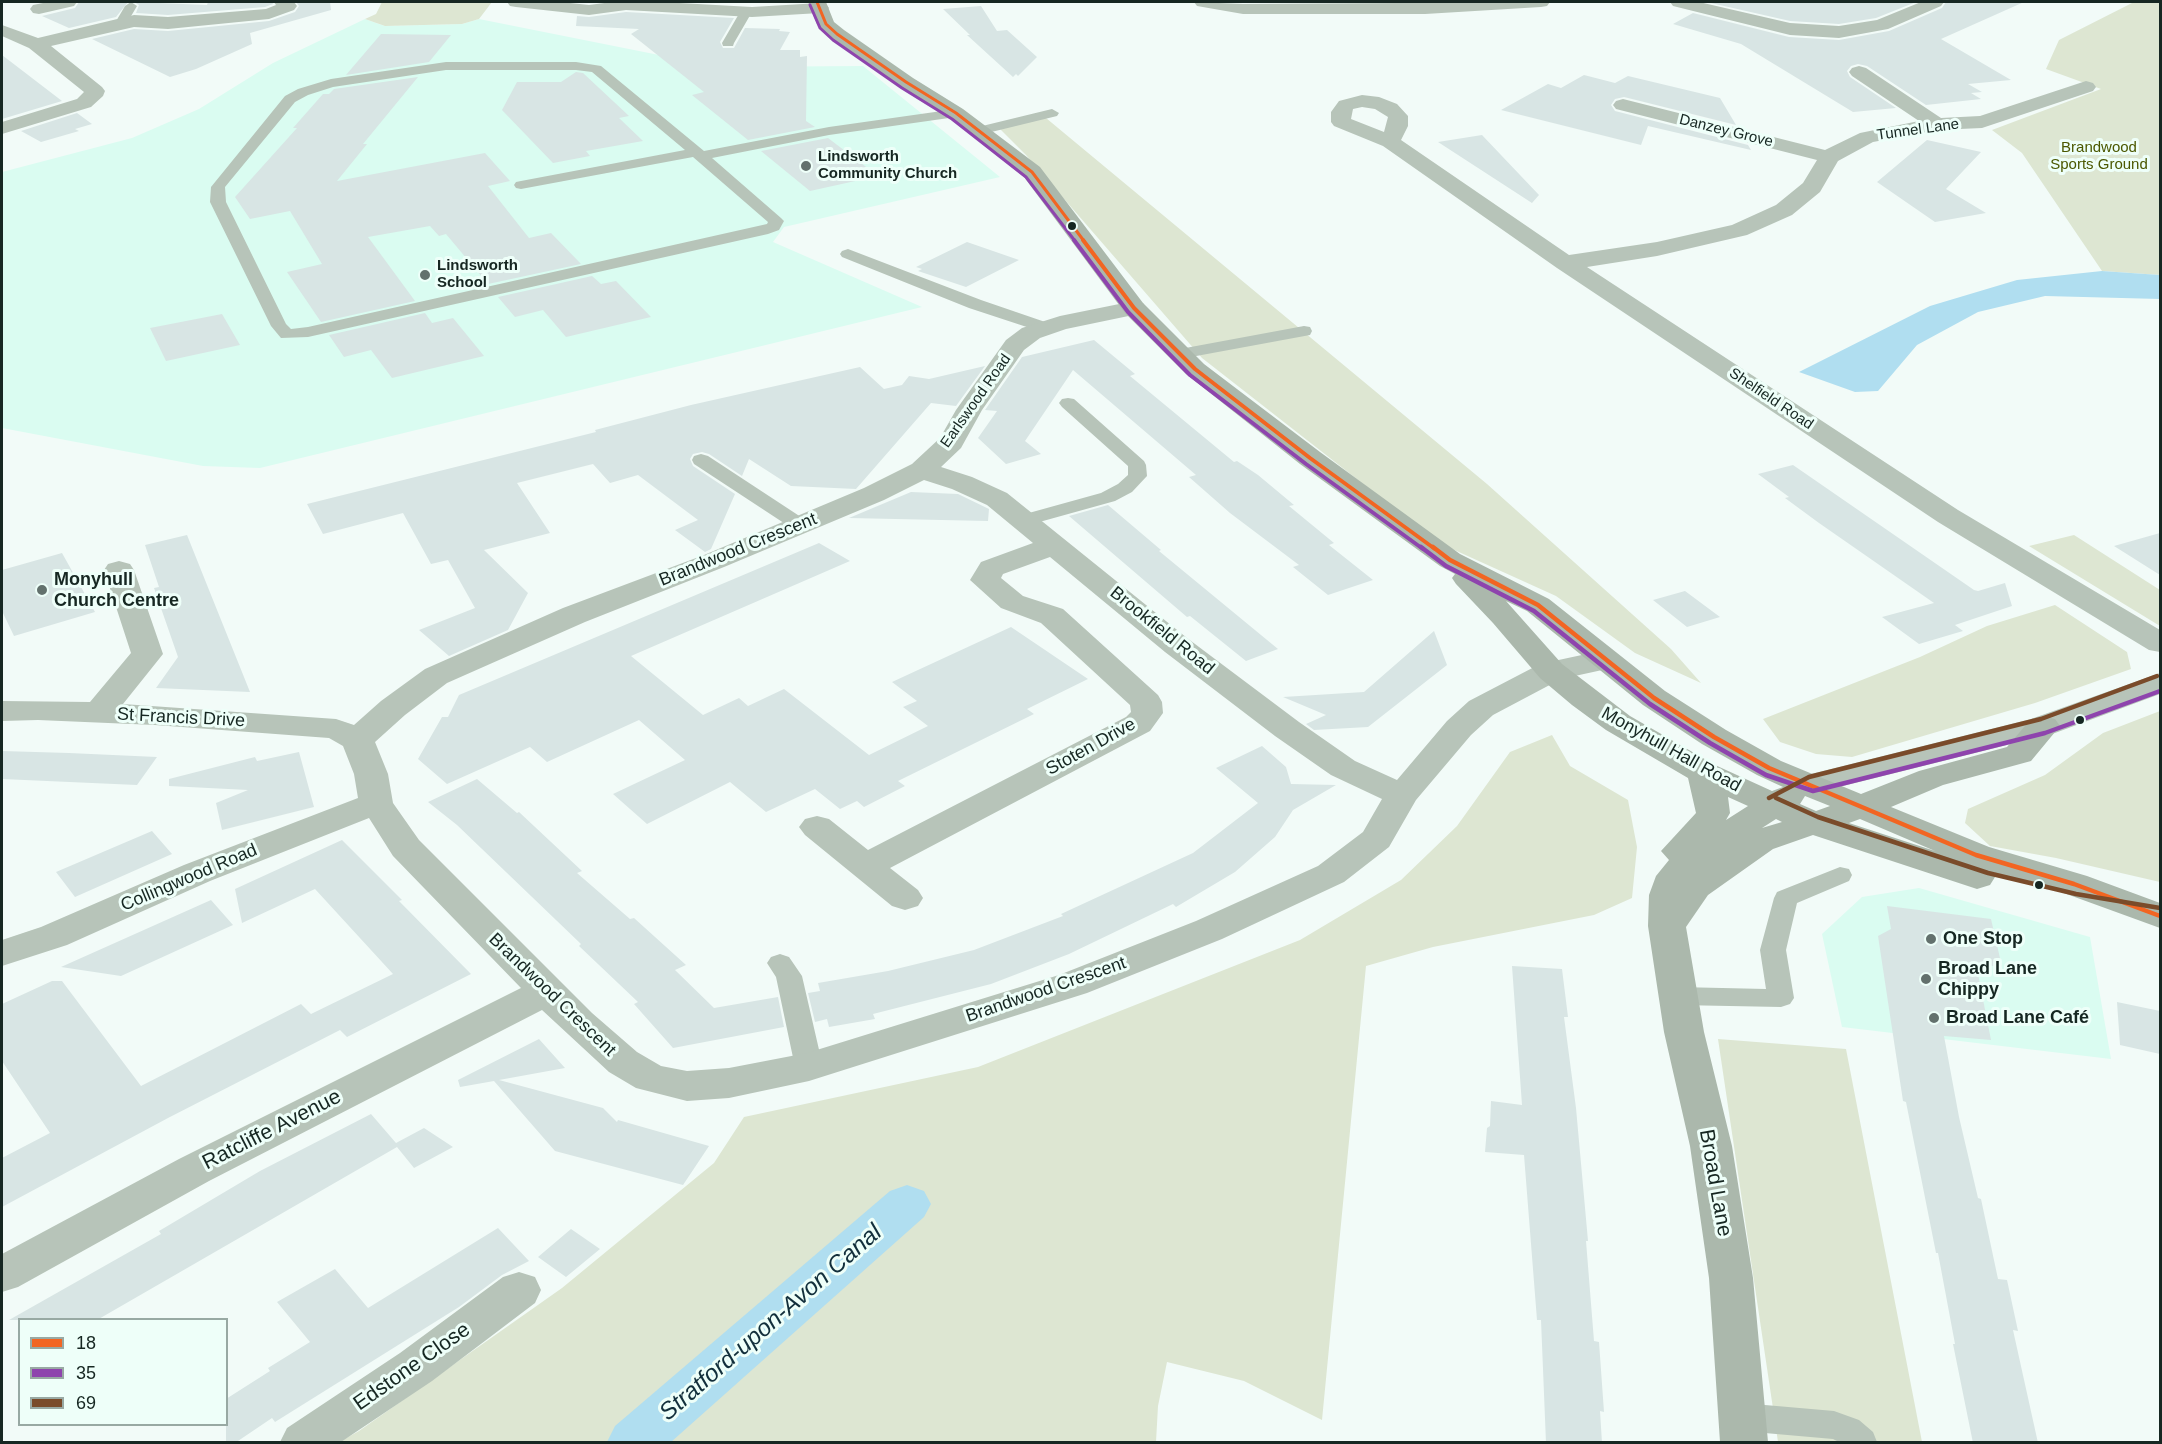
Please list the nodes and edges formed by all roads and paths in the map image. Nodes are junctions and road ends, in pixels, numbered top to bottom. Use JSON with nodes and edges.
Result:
{"nodes":[{"id":1,"x":68,"y":2,"type":"edge"},
{"id":2,"x":266,"y":2,"type":"edge"},
{"id":3,"x":283,"y":2,"type":"edge"},
{"id":4,"x":516,"y":2,"type":"edge"},
{"id":5,"x":1203,"y":2,"type":"edge"},
{"id":6,"x":1541,"y":2,"type":"edge"},
{"id":7,"x":1680,"y":2,"type":"edge"},
{"id":8,"x":1935,"y":2,"type":"edge"},
{"id":9,"x":628,"y":3,"type":"edge"},
{"id":10,"x":819,"y":5,"type":"edge"},
{"id":11,"x":131,"y":6,"type":"dead end"},
{"id":12,"x":39,"y":9,"type":"dead end"},
{"id":13,"x":746,"y":12,"type":"junction"},
{"id":14,"x":229,"y":16,"type":"junction"},
{"id":15,"x":121,"y":23,"type":"junction"},
{"id":16,"x":2,"y":30,"type":"edge"},
{"id":17,"x":36,"y":44,"type":"junction"},
{"id":18,"x":728,"y":44,"type":"dead end"},
{"id":19,"x":1859,"y":72,"type":"dead end"},
{"id":20,"x":2086,"y":87,"type":"dead end"},
{"id":21,"x":1623,"y":105,"type":"dead end"},
{"id":22,"x":1052,"y":112,"type":"dead end"},
{"id":23,"x":956,"y":113,"type":"junction"},
{"id":24,"x":1937,"y":124,"type":"junction"},
{"id":25,"x":2,"y":128,"type":"edge"},
{"id":26,"x":979,"y":131,"type":"junction"},
{"id":27,"x":1389,"y":142,"type":"dead end"},
{"id":28,"x":698,"y":154,"type":"junction"},
{"id":29,"x":1829,"y":157,"type":"junction"},
{"id":30,"x":521,"y":185,"type":"dead end"},
{"id":31,"x":848,"y":254,"type":"dead end"},
{"id":32,"x":1565,"y":263,"type":"junction"},
{"id":33,"x":1134,"y":308,"type":"junction"},
{"id":34,"x":1045,"y":328,"type":"junction"},
{"id":35,"x":1304,"y":332,"type":"dead end"},
{"id":36,"x":1180,"y":354,"type":"junction"},
{"id":37,"x":1068,"y":403,"type":"dead end"},
{"id":38,"x":701,"y":460,"type":"dead end"},
{"id":39,"x":922,"y":470,"type":"junction"},
{"id":40,"x":1024,"y":520,"type":"junction"},
{"id":41,"x":800,"y":525,"type":"junction"},
{"id":42,"x":1055,"y":545,"type":"junction"},
{"id":43,"x":1450,"y":560,"type":"junction"},
{"id":44,"x":119,"y":570,"type":"dead end"},
{"id":45,"x":2160,"y":643,"type":"edge"},
{"id":46,"x":1605,"y":660,"type":"junction"},
{"id":47,"x":1551,"y":671,"type":"junction"},
{"id":48,"x":2160,"y":683,"type":"edge"},
{"id":49,"x":2,"y":711,"type":"edge"},
{"id":50,"x":98,"y":714,"type":"junction"},
{"id":51,"x":2043,"y":726,"type":"junction"},
{"id":52,"x":357,"y":740,"type":"junction"},
{"id":53,"x":1703,"y":772,"type":"junction"},
{"id":54,"x":1811,"y":784,"type":"junction"},
{"id":55,"x":1402,"y":795,"type":"junction"},
{"id":56,"x":376,"y":803,"type":"junction"},
{"id":57,"x":1773,"y":805,"type":"junction"},
{"id":58,"x":1840,"y":814,"type":"junction"},
{"id":59,"x":817,"y":828,"type":"dead end"},
{"id":60,"x":866,"y":866,"type":"junction"},
{"id":61,"x":1840,"y":875,"type":"dead end"},
{"id":62,"x":1674,"y":876,"type":"junction"},
{"id":63,"x":905,"y":898,"type":"dead end"},
{"id":64,"x":2160,"y":916,"type":"edge"},
{"id":65,"x":1667,"y":926,"type":"junction"},
{"id":66,"x":2,"y":953,"type":"edge"},
{"id":67,"x":780,"y":963,"type":"dead end"},
{"id":68,"x":547,"y":992,"type":"junction"},
{"id":69,"x":1678,"y":996,"type":"junction"},
{"id":70,"x":809,"y":1066,"type":"junction"},
{"id":71,"x":2,"y":1275,"type":"edge"},
{"id":72,"x":519,"y":1290,"type":"dead end"},
{"id":73,"x":1743,"y":1430,"type":"edge"},
{"id":74,"x":304,"y":1443,"type":"edge"},
{"id":75,"x":1861,"y":1443,"type":"edge"}],
"edges":[{"from":1,"to":12,"type":"street"},
{"from":2,"to":14,"type":"street"},
{"from":3,"to":14,"type":"street"},
{"from":4,"to":9,"type":"street"},
{"from":5,"to":6,"type":"street"},
{"from":7,"to":8,"type":"street"},
{"from":9,"to":13,"type":"street"},
{"from":10,"to":13,"type":"street"},
{"from":10,"to":23,"type":"street","name":"Monyhull Hall Road"},
{"from":11,"to":15,"type":"lane"},
{"from":13,"to":18,"type":"lane"},
{"from":14,"to":15,"type":"street"},
{"from":15,"to":17,"type":"street"},
{"from":16,"to":17,"type":"street"},
{"from":17,"to":25,"type":"street"},
{"from":19,"to":24,"type":"street"},
{"from":20,"to":24,"type":"street","name":"Tunnel Lane"},
{"from":21,"to":29,"type":"street","name":"Danzey Grove"},
{"from":22,"to":26,"type":"lane"},
{"from":23,"to":26,"type":"street","name":"Monyhull Hall Road"},
{"from":23,"to":28,"type":"lane"},
{"from":24,"to":29,"type":"street","name":"Tunnel Lane"},
{"from":26,"to":33,"type":"street","name":"Monyhull Hall Road"},
{"from":27,"to":32,"type":"street","name":"Shelfield Road"},
{"from":28,"to":28,"type":"lane"},
{"from":28,"to":30,"type":"lane"},
{"from":29,"to":32,"type":"street"},
{"from":31,"to":34,"type":"lane"},
{"from":32,"to":45,"type":"street","name":"Shelfield Road"},
{"from":33,"to":34,"type":"street","name":"Earlswood Road"},
{"from":33,"to":36,"type":"street","name":"Monyhull Hall Road"},
{"from":34,"to":39,"type":"street","name":"Earlswood Road"},
{"from":35,"to":36,"type":"lane"},
{"from":36,"to":43,"type":"street","name":"Monyhull Hall Road"},
{"from":37,"to":40,"type":"lane"},
{"from":38,"to":41,"type":"lane"},
{"from":39,"to":40,"type":"street","name":"Brookfield Road"},
{"from":39,"to":41,"type":"street","name":"Brandwood Crescent"},
{"from":40,"to":42,"type":"street","name":"Brookfield Road"},
{"from":41,"to":52,"type":"street","name":"Brandwood Crescent"},
{"from":42,"to":55,"type":"street","name":"Brookfield Road"},
{"from":42,"to":60,"type":"street","name":"Stoten Drive"},
{"from":43,"to":46,"type":"street","name":"Monyhull Hall Road"},
{"from":43,"to":47,"type":"street","name":"Monyhull Hall Road"},
{"from":44,"to":50,"type":"street"},
{"from":46,"to":47,"type":"street","name":"Brandwood Crescent"},
{"from":46,"to":54,"type":"street","name":"Monyhull Hall Road"},
{"from":47,"to":53,"type":"street","name":"Monyhull Hall Road"},
{"from":47,"to":55,"type":"street","name":"Brandwood Crescent"},
{"from":48,"to":51,"type":"street"},
{"from":49,"to":50,"type":"street","name":"St Francis Drive"},
{"from":50,"to":52,"type":"street","name":"St Francis Drive"},
{"from":51,"to":54,"type":"street"},
{"from":51,"to":58,"type":"street"},
{"from":52,"to":56,"type":"street","name":"Brandwood Crescent"},
{"from":53,"to":57,"type":"street","name":"Monyhull Hall Road"},
{"from":53,"to":62,"type":"street","name":"Broad Lane"},
{"from":54,"to":57,"type":"street"},
{"from":54,"to":58,"type":"street","name":"Monyhull Hall Road"},
{"from":55,"to":70,"type":"street","name":"Brandwood Crescent"},
{"from":56,"to":66,"type":"street","name":"Collingwood Road"},
{"from":56,"to":68,"type":"street","name":"Brandwood Crescent"},
{"from":57,"to":58,"type":"street","name":"Monyhull Hall Road"},
{"from":57,"to":62,"type":"street"},
{"from":58,"to":64,"type":"street"},
{"from":58,"to":64,"type":"street"},
{"from":58,"to":65,"type":"street"},
{"from":59,"to":60,"type":"street"},
{"from":60,"to":63,"type":"street"},
{"from":61,"to":69,"type":"lane"},
{"from":62,"to":65,"type":"street","name":"Broad Lane"},
{"from":65,"to":69,"type":"street","name":"Broad Lane"},
{"from":67,"to":70,"type":"lane"},
{"from":68,"to":70,"type":"street","name":"Brandwood Crescent"},
{"from":68,"to":71,"type":"street","name":"Ratcliffe Avenue"},
{"from":69,"to":73,"type":"street","name":"Broad Lane"},
{"from":72,"to":74,"type":"street","name":"Edstone Close"},
{"from":73,"to":75,"type":"lane"}]}
